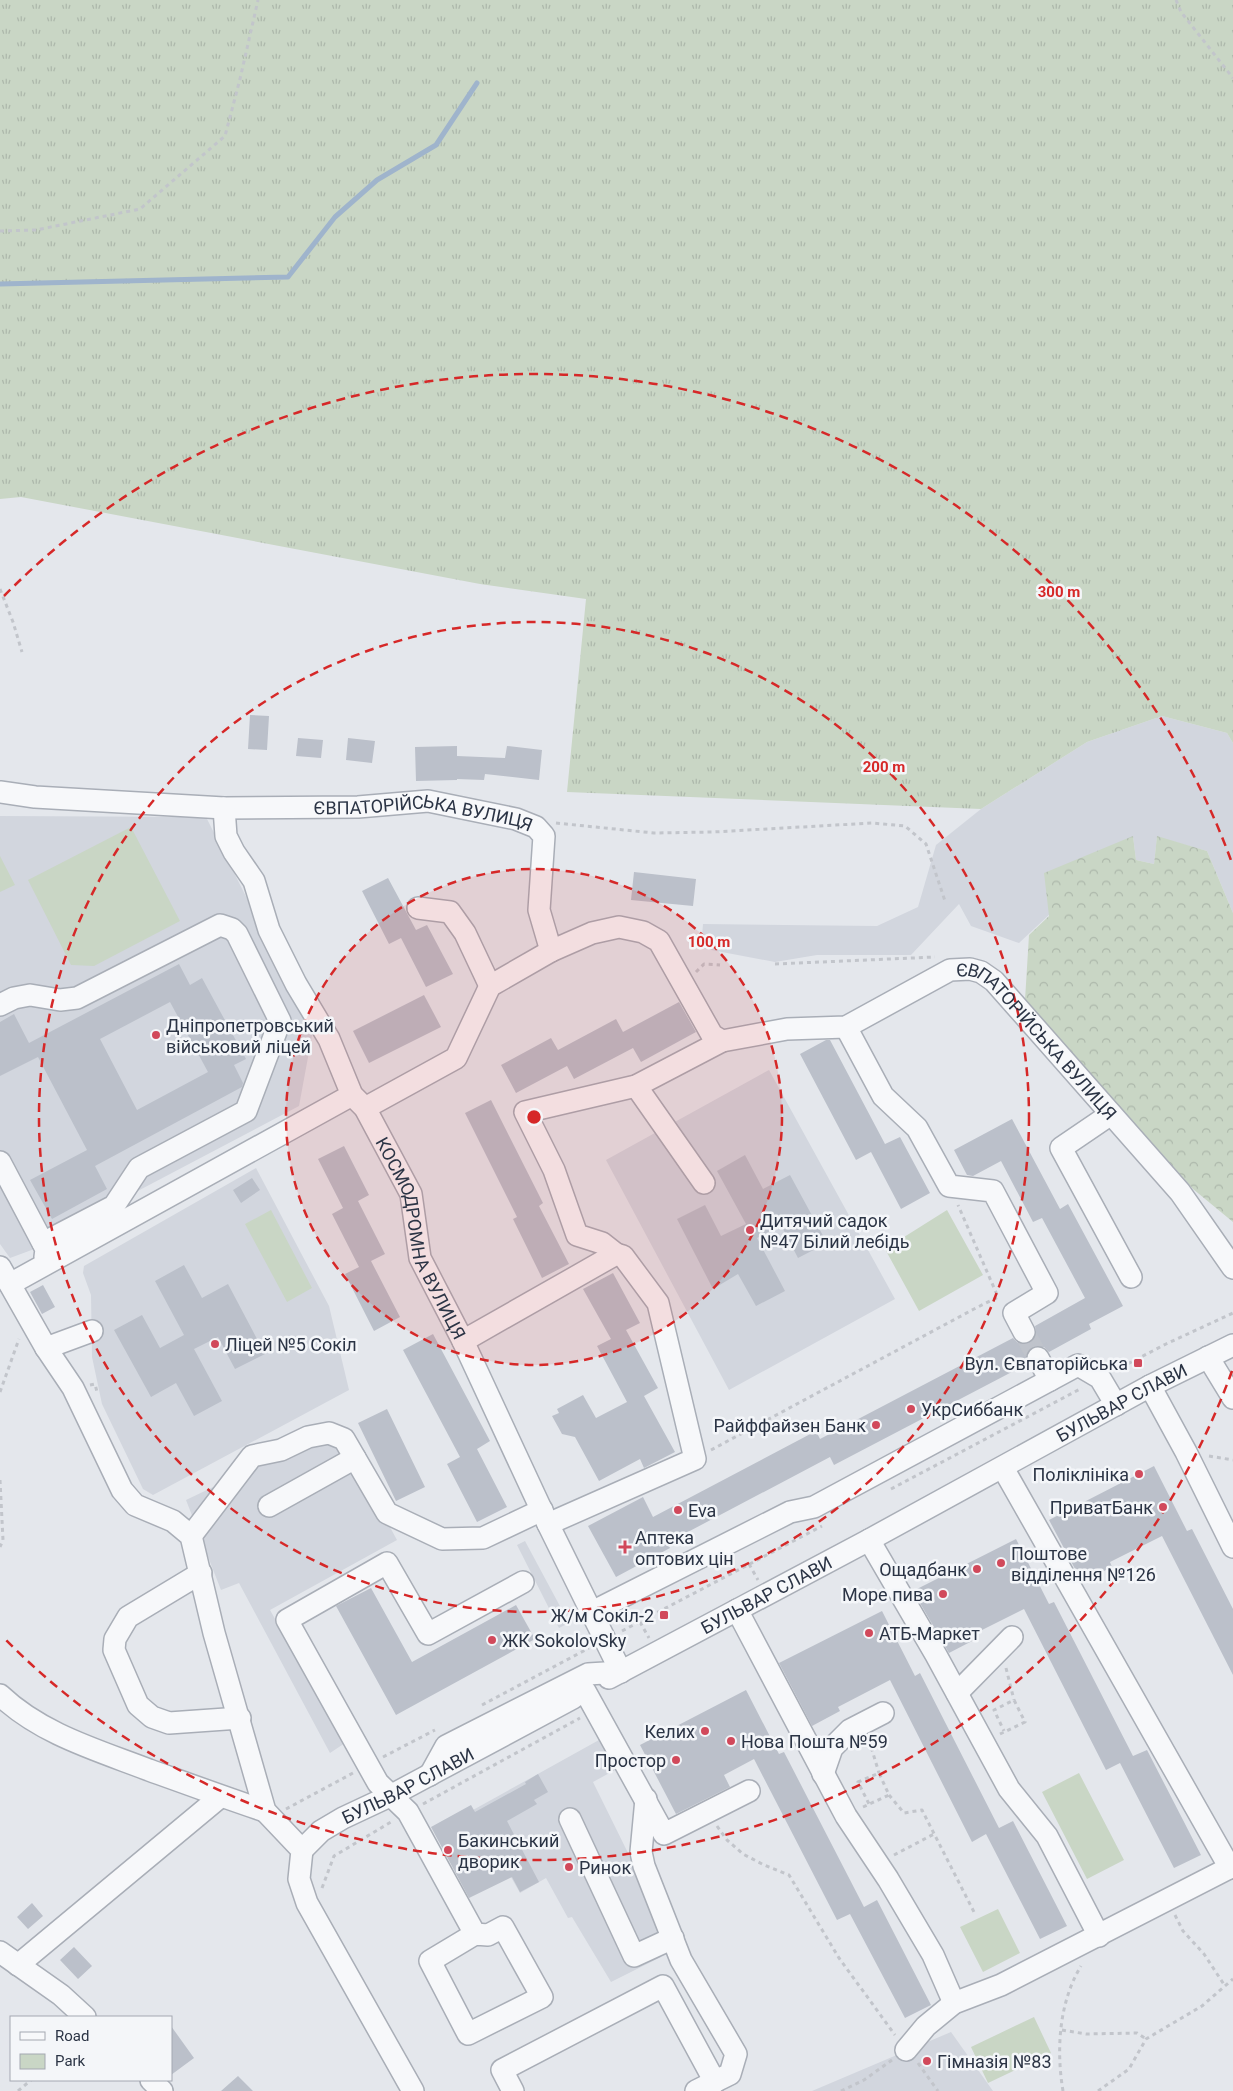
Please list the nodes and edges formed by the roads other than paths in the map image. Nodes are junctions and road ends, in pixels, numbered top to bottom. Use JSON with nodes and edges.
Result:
{"nodes":[{"id":1,"x":0,"y":792,"type":"edge"},
{"id":2,"x":224,"y":808,"type":"junction"},
{"id":3,"x":418,"y":908,"type":"dead end"},
{"id":4,"x":551,"y":951,"type":"junction"},
{"id":5,"x":490,"y":986,"type":"junction"},
{"id":6,"x":0,"y":1005,"type":"edge"},
{"id":7,"x":846,"y":1027,"type":"junction"},
{"id":8,"x":722,"y":1041,"type":"junction"},
{"id":9,"x":636,"y":1086,"type":"junction"},
{"id":10,"x":359,"y":1101,"type":"junction"},
{"id":11,"x":1112,"y":1114,"type":"junction"},
{"id":12,"x":0,"y":1162,"type":"edge"},
{"id":13,"x":704,"y":1183,"type":"dead end"},
{"id":14,"x":43,"y":1243,"type":"junction"},
{"id":15,"x":616,"y":1254,"type":"junction"},
{"id":16,"x":44,"y":1265,"type":"junction"},
{"id":17,"x":1233,"y":1268,"type":"edge"},
{"id":18,"x":5,"y":1276,"type":"edge"},
{"id":19,"x":1131,"y":1277,"type":"dead end"},
{"id":20,"x":92,"y":1331,"type":"dead end"},
{"id":21,"x":1024,"y":1332,"type":"tunnel mouth"},
{"id":22,"x":463,"y":1341,"type":"junction"},
{"id":23,"x":1233,"y":1346,"type":"edge"},
{"id":24,"x":46,"y":1348,"type":"junction"},
{"id":25,"x":1208,"y":1357,"type":"junction"},
{"id":26,"x":1038,"y":1358,"type":"tunnel mouth"},
{"id":27,"x":1050,"y":1380,"type":"junction"},
{"id":28,"x":1150,"y":1386,"type":"junction"},
{"id":29,"x":1233,"y":1398,"type":"edge"},
{"id":30,"x":1116,"y":1405,"type":"junction"},
{"id":31,"x":355,"y":1458,"type":"junction"},
{"id":32,"x":1002,"y":1468,"type":"junction"},
{"id":33,"x":269,"y":1506,"type":"dead end"},
{"id":34,"x":545,"y":1517,"type":"junction"},
{"id":35,"x":191,"y":1536,"type":"junction"},
{"id":36,"x":869,"y":1540,"type":"junction"},
{"id":37,"x":1233,"y":1548,"type":"edge"},
{"id":38,"x":201,"y":1573,"type":"junction"},
{"id":39,"x":523,"y":1582,"type":"dead end"},
{"id":40,"x":737,"y":1610,"type":"junction"},
{"id":41,"x":592,"y":1612,"type":"junction"},
{"id":42,"x":1006,"y":1643,"type":"road end"},
{"id":43,"x":622,"y":1672,"type":"junction"},
{"id":44,"x":585,"y":1691,"type":"junction"},
{"id":45,"x":957,"y":1693,"type":"junction"},
{"id":46,"x":0,"y":1695,"type":"edge"},
{"id":47,"x":883,"y":1713,"type":"dead end"},
{"id":48,"x":240,"y":1718,"type":"junction"},
{"id":49,"x":823,"y":1774,"type":"junction"},
{"id":50,"x":430,"y":1775,"type":"junction"},
{"id":51,"x":748,"y":1791,"type":"dead end"},
{"id":52,"x":392,"y":1795,"type":"junction"},
{"id":53,"x":220,"y":1797,"type":"junction"},
{"id":54,"x":646,"y":1799,"type":"junction"},
{"id":55,"x":268,"y":1814,"type":"junction"},
{"id":56,"x":570,"y":1819,"type":"dead end"},
{"id":57,"x":302,"y":1850,"type":"junction"},
{"id":58,"x":1232,"y":1867,"type":"edge"},
{"id":59,"x":475,"y":1934,"type":"junction"},
{"id":60,"x":1099,"y":1936,"type":"junction"},
{"id":61,"x":673,"y":1938,"type":"junction"},
{"id":62,"x":0,"y":1952,"type":"edge"},
{"id":63,"x":18,"y":1965,"type":"junction"},
{"id":64,"x":954,"y":2003,"type":"junction"},
{"id":65,"x":84,"y":2016,"type":"edge"},
{"id":66,"x":906,"y":2050,"type":"road end"},
{"id":67,"x":152,"y":2081,"type":"edge"},
{"id":68,"x":706,"y":2086,"type":"edge"},
{"id":69,"x":162,"y":2091,"type":"edge"},
{"id":70,"x":412,"y":2091,"type":"edge"},
{"id":71,"x":513,"y":2091,"type":"edge"}],
"edges":[{"from":1,"to":2,"type":"street","name":"ЄВПАТОРІЙСЬКА ВУЛИЦЯ"},
{"from":2,"to":4,"type":"street","name":"ЄВПАТОРІЙСЬКА ВУЛИЦЯ"},
{"from":2,"to":10,"type":"street","name":"КОСМОДРОМНА ВУЛИЦЯ"},
{"from":3,"to":5,"type":"street"},
{"from":4,"to":5,"type":"street"},
{"from":4,"to":8,"type":"street"},
{"from":5,"to":10,"type":"street"},
{"from":6,"to":14,"type":"street"},
{"from":7,"to":8,"type":"street","name":"ЄВПАТОРІЙСЬКА ВУЛИЦЯ"},
{"from":7,"to":11,"type":"street","name":"ЄВПАТОРІЙСЬКА ВУЛИЦЯ"},
{"from":7,"to":21,"type":"street"},
{"from":8,"to":9,"type":"street","name":"ЄВПАТОРІЙСЬКА ВУЛИЦЯ"},
{"from":9,"to":13,"type":"street"},
{"from":9,"to":15,"type":"street","name":"ЄВПАТОРІЙСЬКА ВУЛИЦЯ"},
{"from":10,"to":16,"type":"street"},
{"from":10,"to":22,"type":"street","name":"КОСМОДРОМНА ВУЛИЦЯ"},
{"from":11,"to":17,"type":"street","name":"ЄВПАТОРІЙСЬКА ВУЛИЦЯ"},
{"from":11,"to":19,"type":"street"},
{"from":12,"to":14,"type":"street"},
{"from":14,"to":16,"type":"street"},
{"from":15,"to":22,"type":"street"},
{"from":15,"to":34,"type":"street"},
{"from":16,"to":18,"type":"street"},
{"from":18,"to":24,"type":"street"},
{"from":20,"to":24,"type":"street"},
{"from":22,"to":34,"type":"street","name":"КОСМОДРОМНА ВУЛИЦЯ"},
{"from":23,"to":25,"type":"street","name":"БУЛЬВАР СЛАВИ"},
{"from":24,"to":35,"type":"street"},
{"from":25,"to":28,"type":"street","name":"БУЛЬВАР СЛАВИ"},
{"from":25,"to":29,"type":"street"},
{"from":26,"to":27,"type":"street"},
{"from":27,"to":30,"type":"street"},
{"from":27,"to":41,"type":"street"},
{"from":28,"to":30,"type":"street","name":"БУЛЬВАР СЛАВИ"},
{"from":28,"to":37,"type":"street"},
{"from":30,"to":32,"type":"street","name":"БУЛЬВАР СЛАВИ"},
{"from":31,"to":33,"type":"street"},
{"from":31,"to":34,"type":"street"},
{"from":31,"to":35,"type":"street"},
{"from":32,"to":36,"type":"street","name":"БУЛЬВАР СЛАВИ"},
{"from":32,"to":58,"type":"street"},
{"from":34,"to":41,"type":"street","name":"КОСМОДРОМНА ВУЛИЦЯ"},
{"from":35,"to":38,"type":"street"},
{"from":36,"to":40,"type":"street","name":"БУЛЬВАР СЛАВИ"},
{"from":36,"to":45,"type":"street"},
{"from":38,"to":48,"type":"street"},
{"from":38,"to":48,"type":"street"},
{"from":39,"to":52,"type":"street"},
{"from":40,"to":43,"type":"street","name":"БУЛЬВАР СЛАВИ"},
{"from":40,"to":49,"type":"street"},
{"from":41,"to":43,"type":"street","name":"КОСМОДРОМНА ВУЛИЦЯ"},
{"from":42,"to":45,"type":"street"},
{"from":43,"to":44,"type":"street","name":"БУЛЬВАР СЛАВИ"},
{"from":43,"to":50,"type":"street"},
{"from":44,"to":50,"type":"street","name":"БУЛЬВАР СЛАВИ"},
{"from":44,"to":54,"type":"street"},
{"from":45,"to":60,"type":"street"},
{"from":46,"to":53,"type":"street"},
{"from":47,"to":49,"type":"street"},
{"from":48,"to":55,"type":"street"},
{"from":49,"to":64,"type":"street"},
{"from":50,"to":52,"type":"street","name":"БУЛЬВАР СЛАВИ"},
{"from":51,"to":54,"type":"street"},
{"from":52,"to":57,"type":"street","name":"БУЛЬВАР СЛАВИ"},
{"from":52,"to":59,"type":"street"},
{"from":53,"to":55,"type":"street"},
{"from":53,"to":63,"type":"street"},
{"from":54,"to":61,"type":"street"},
{"from":55,"to":57,"type":"street"},
{"from":56,"to":61,"type":"street"},
{"from":57,"to":70,"type":"street"},
{"from":58,"to":60,"type":"street"},
{"from":59,"to":59,"type":"street"},
{"from":60,"to":64,"type":"street"},
{"from":61,"to":68,"type":"street"},
{"from":62,"to":63,"type":"street"},
{"from":63,"to":65,"type":"street"},
{"from":64,"to":66,"type":"street"},
{"from":67,"to":69,"type":"street"},
{"from":68,"to":71,"type":"street"}]}
